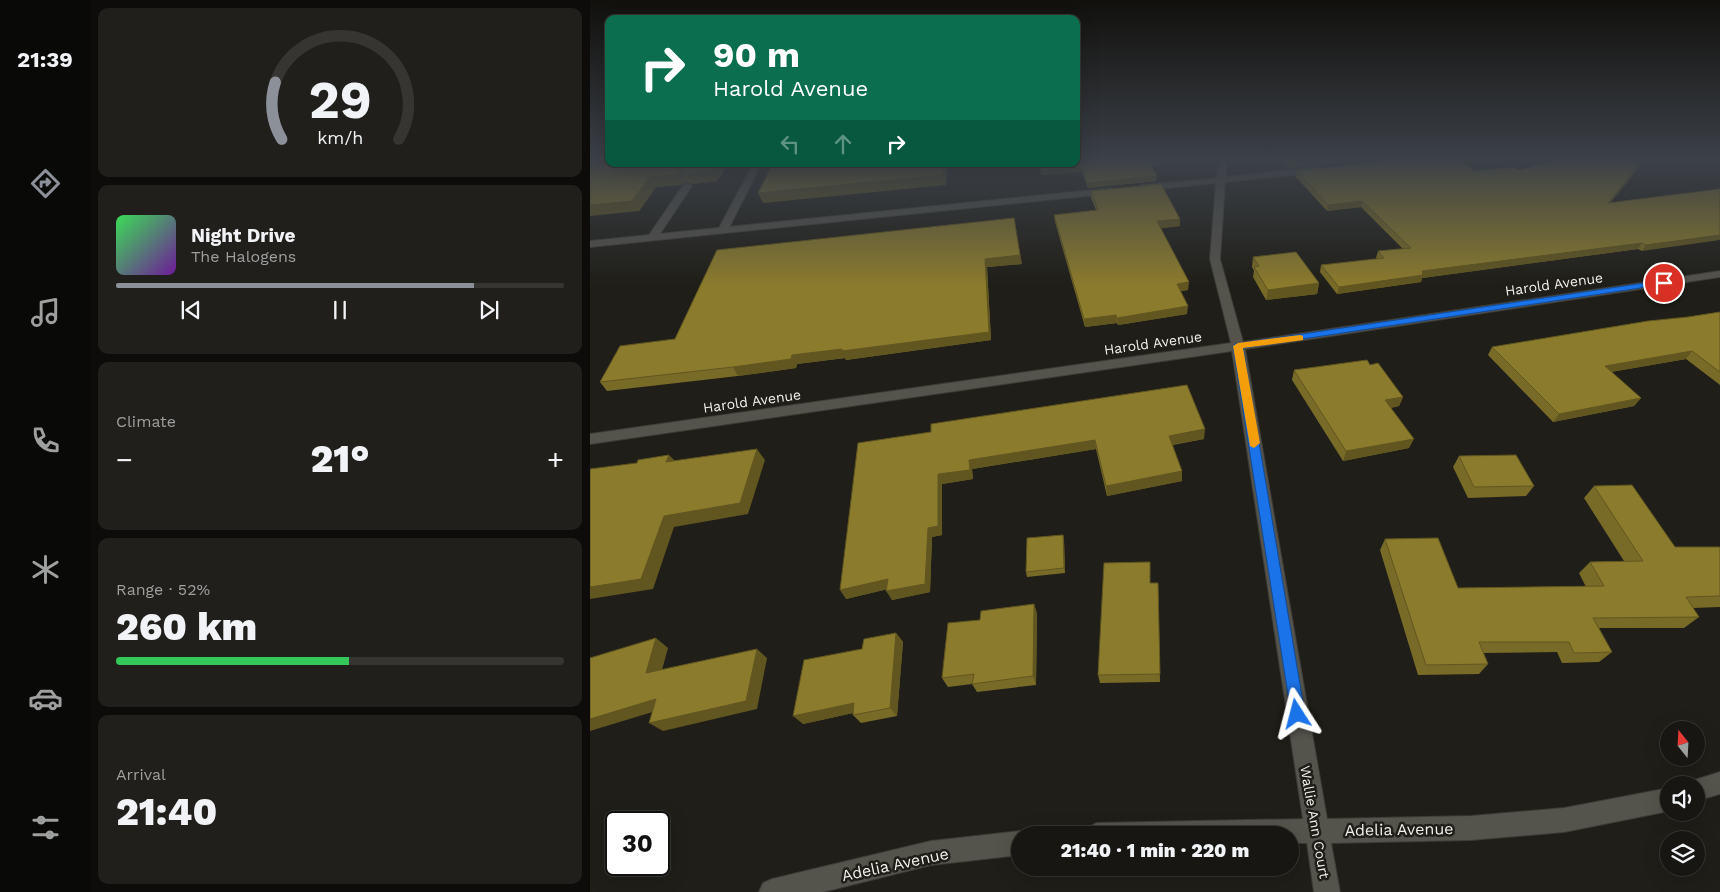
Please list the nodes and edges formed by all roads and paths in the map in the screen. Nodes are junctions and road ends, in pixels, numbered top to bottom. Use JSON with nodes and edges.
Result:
{"nodes":[{"id":1,"x":676,"y":203,"type":"edge"},
{"id":2,"x":738,"y":203,"type":"edge"},
{"id":3,"x":994,"y":203,"type":"edge"},
{"id":4,"x":1218,"y":203,"type":"edge"},
{"id":5,"x":723,"y":230,"type":"junction"},
{"id":6,"x":652,"y":238,"type":"junction"},
{"id":7,"x":590,"y":244,"type":"edge"},
{"id":8,"x":1720,"y":274,"type":"edge"},
{"id":9,"x":1238,"y":346,"type":"junction"},
{"id":10,"x":590,"y":439,"type":"edge"},
{"id":11,"x":1720,"y":783,"type":"edge"},
{"id":12,"x":1705,"y":787,"type":"edge"},
{"id":13,"x":1660,"y":801,"type":"edge"},
{"id":14,"x":1299,"y":831,"type":"edge"},
{"id":15,"x":1316,"y":831,"type":"junction"},
{"id":16,"x":1011,"y":844,"type":"edge"},
{"id":17,"x":772,"y":892,"type":"edge"},
{"id":18,"x":1327,"y":892,"type":"edge"}],
"edges":[{"from":1,"to":6,"type":"street"},
{"from":2,"to":5,"type":"street"},
{"from":3,"to":5,"type":"street"},
{"from":4,"to":9,"type":"street","name":"Wallie Ann Court"},
{"from":5,"to":6,"type":"street"},
{"from":6,"to":7,"type":"street"},
{"from":8,"to":9,"type":"street","name":"Harold Avenue"},
{"from":9,"to":10,"type":"street","name":"Harold Avenue"},
{"from":9,"to":15,"type":"street","name":"Wallie Ann Court"},
{"from":11,"to":12,"type":"street"},
{"from":13,"to":15,"type":"street","name":"Adelia Avenue"},
{"from":14,"to":15,"type":"street","name":"Adelia Avenue"},
{"from":15,"to":18,"type":"street","name":"Wallie Ann Court"},
{"from":16,"to":17,"type":"street","name":"Adelia Avenue"}]}
